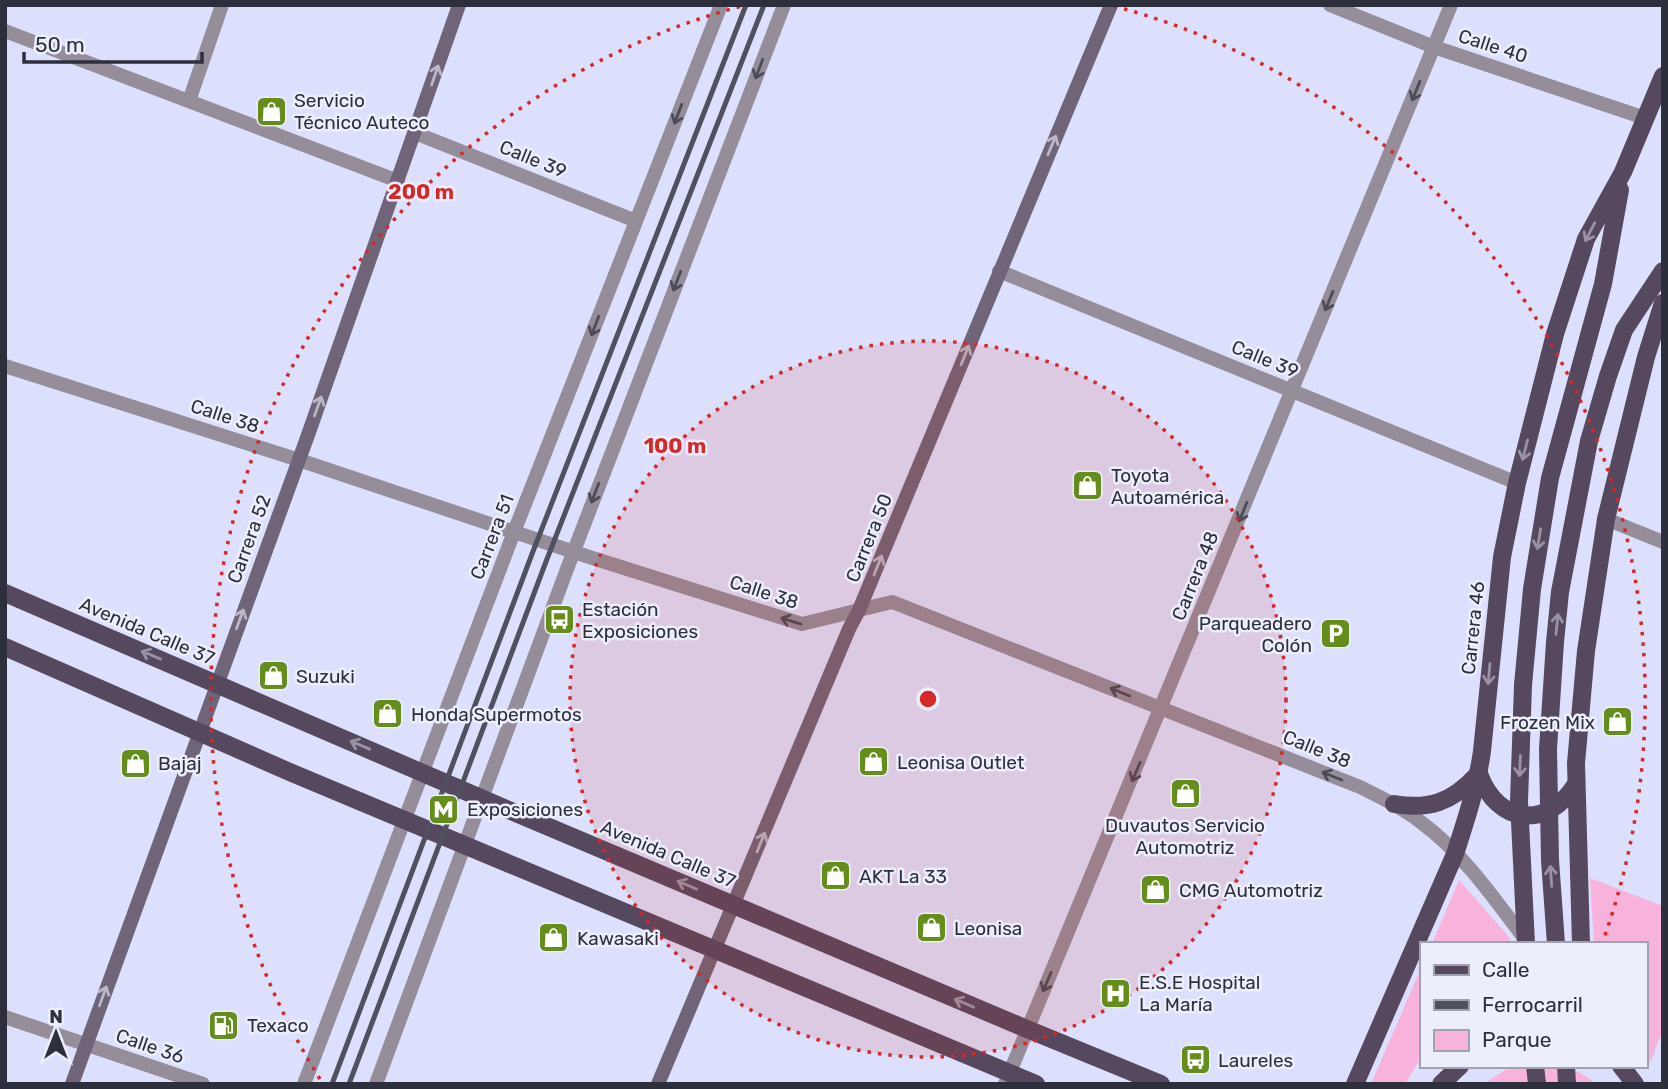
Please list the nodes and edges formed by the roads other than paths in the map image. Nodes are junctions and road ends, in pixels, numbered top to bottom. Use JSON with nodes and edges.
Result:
{"nodes":[{"id":1,"x":222,"y":5,"type":"edge"},
{"id":2,"x":459,"y":5,"type":"edge"},
{"id":3,"x":720,"y":5,"type":"edge"},
{"id":4,"x":784,"y":5,"type":"edge"},
{"id":5,"x":1111,"y":5,"type":"edge"},
{"id":6,"x":1330,"y":5,"type":"edge"},
{"id":7,"x":1451,"y":5,"type":"edge"},
{"id":8,"x":5,"y":31,"type":"edge"},
{"id":9,"x":1434,"y":47,"type":"junction"},
{"id":10,"x":1663,"y":76,"type":"edge"},
{"id":11,"x":189,"y":101,"type":"junction"},
{"id":12,"x":1645,"y":118,"type":"junction"},
{"id":13,"x":415,"y":133,"type":"junction"},
{"id":14,"x":1623,"y":172,"type":"junction"},
{"id":15,"x":398,"y":181,"type":"junction"},
{"id":16,"x":636,"y":221,"type":"junction"},
{"id":17,"x":999,"y":271,"type":"junction"},
{"id":18,"x":1663,"y":271,"type":"edge"},
{"id":19,"x":1663,"y":303,"type":"edge"},
{"id":20,"x":5,"y":366,"type":"edge"},
{"id":21,"x":1292,"y":391,"type":"junction"},
{"id":22,"x":299,"y":460,"type":"junction"},
{"id":23,"x":1517,"y":483,"type":"junction"},
{"id":24,"x":1606,"y":519,"type":"junction"},
{"id":25,"x":514,"y":532,"type":"junction"},
{"id":26,"x":1663,"y":542,"type":"edge"},
{"id":27,"x":573,"y":552,"type":"junction"},
{"id":28,"x":5,"y":593,"type":"edge"},
{"id":29,"x":859,"y":610,"type":"junction"},
{"id":30,"x":5,"y":647,"type":"edge"},
{"id":31,"x":216,"y":683,"type":"junction"},
{"id":32,"x":1162,"y":709,"type":"junction"},
{"id":33,"x":198,"y":733,"type":"junction"},
{"id":34,"x":422,"y":772,"type":"junction"},
{"id":35,"x":1479,"y":774,"type":"junction"},
{"id":36,"x":1576,"y":784,"type":"junction"},
{"id":37,"x":482,"y":799,"type":"junction"},
{"id":38,"x":1394,"y":804,"type":"junction"},
{"id":39,"x":405,"y":819,"type":"junction"},
{"id":40,"x":464,"y":845,"type":"junction"},
{"id":41,"x":1455,"y":854,"type":"junction"},
{"id":42,"x":734,"y":905,"type":"junction"},
{"id":43,"x":1526,"y":942,"type":"edge"},
{"id":44,"x":1527,"y":942,"type":"edge"},
{"id":45,"x":1556,"y":942,"type":"edge"},
{"id":46,"x":1581,"y":942,"type":"edge"},
{"id":47,"x":715,"y":951,"type":"junction"},
{"id":48,"x":5,"y":1017,"type":"edge"},
{"id":49,"x":1027,"y":1030,"type":"junction"},
{"id":50,"x":86,"y":1044,"type":"junction"},
{"id":51,"x":1458,"y":1068,"type":"edge"},
{"id":52,"x":1623,"y":1068,"type":"edge"},
{"id":53,"x":1008,"y":1078,"type":"edge"},
{"id":54,"x":72,"y":1084,"type":"edge"},
{"id":55,"x":203,"y":1084,"type":"edge"},
{"id":56,"x":304,"y":1084,"type":"edge"},
{"id":57,"x":376,"y":1084,"type":"edge"},
{"id":58,"x":658,"y":1084,"type":"edge"},
{"id":59,"x":1036,"y":1084,"type":"edge"},
{"id":60,"x":1161,"y":1084,"type":"edge"},
{"id":61,"x":1355,"y":1084,"type":"edge"},
{"id":62,"x":1441,"y":1084,"type":"edge"},
{"id":63,"x":1635,"y":1084,"type":"edge"}],
"edges":[{"from":1,"to":11,"type":"street"},
{"from":13,"to":2,"type":"main road","name":"Carrera 52","one_way":true},
{"from":3,"to":16,"type":"street","name":"Carrera 51","one_way":true},
{"from":4,"to":27,"type":"street","one_way":true},
{"from":17,"to":5,"type":"main road","name":"Carrera 50","one_way":true},
{"from":6,"to":9,"type":"street","name":"Calle 40"},
{"from":7,"to":9,"type":"street","name":"Carrera 48"},
{"from":8,"to":11,"type":"street"},
{"from":9,"to":12,"type":"street","name":"Calle 40"},
{"from":9,"to":21,"type":"street","name":"Carrera 48","one_way":true},
{"from":10,"to":12,"type":"main road","name":"Carrera 46"},
{"from":11,"to":15,"type":"street"},
{"from":12,"to":14,"type":"main road","name":"Carrera 46"},
{"from":13,"to":15,"type":"main road","name":"Carrera 52"},
{"from":13,"to":16,"type":"street","name":"Calle 39"},
{"from":14,"to":23,"type":"main road","name":"Carrera 46","one_way":true},
{"from":14,"to":44,"type":"main road","name":"Carrera 46","one_way":true},
{"from":22,"to":15,"type":"main road","name":"Carrera 52","one_way":true},
{"from":16,"to":25,"type":"street","name":"Carrera 51","one_way":true},
{"from":17,"to":21,"type":"street","name":"Calle 39"},
{"from":29,"to":17,"type":"main road","name":"Carrera 50","one_way":true},
{"from":45,"to":18,"type":"main road","one_way":true},
{"from":19,"to":24,"type":"main road"},
{"from":20,"to":22,"type":"street","name":"Calle 38"},
{"from":21,"to":23,"type":"street","name":"Calle 39"},
{"from":21,"to":32,"type":"street","name":"Carrera 48","one_way":true},
{"from":22,"to":25,"type":"street","name":"Calle 38"},
{"from":31,"to":22,"type":"main road","name":"Carrera 52","one_way":true},
{"from":23,"to":35,"type":"main road","name":"Carrera 46","one_way":true},
{"from":24,"to":26,"type":"street"},
{"from":24,"to":36,"type":"main road"},
{"from":25,"to":27,"type":"street","name":"Calle 38"},
{"from":25,"to":34,"type":"street","name":"Carrera 51"},
{"from":29,"to":27,"type":"street","name":"Calle 38","one_way":true},
{"from":27,"to":37,"type":"street"},
{"from":31,"to":28,"type":"main road","name":"Avenida Calle 37","one_way":true},
{"from":32,"to":29,"type":"street","name":"Calle 38","one_way":true},
{"from":42,"to":29,"type":"main road","name":"Carrera 50","one_way":true},
{"from":30,"to":33,"type":"main road"},
{"from":31,"to":33,"type":"main road","name":"Carrera 52"},
{"from":34,"to":31,"type":"main road","name":"Avenida Calle 37","one_way":true},
{"from":38,"to":32,"type":"street","name":"Calle 38","one_way":true},
{"from":32,"to":49,"type":"street","name":"Carrera 48","one_way":true},
{"from":33,"to":39,"type":"main road"},
{"from":50,"to":33,"type":"main road","name":"Carrera 52","one_way":true},
{"from":34,"to":37,"type":"main road","name":"Avenida Calle 37"},
{"from":34,"to":39,"type":"street","name":"Carrera 51"},
{"from":35,"to":36,"type":"main road"},
{"from":35,"to":38,"type":"main road"},
{"from":35,"to":41,"type":"main road","name":"Carrera 46"},
{"from":36,"to":46,"type":"main road"},
{"from":37,"to":40,"type":"street"},
{"from":42,"to":37,"type":"main road","name":"Avenida Calle 37","one_way":true},
{"from":38,"to":41,"type":"street","name":"Calle 38"},
{"from":39,"to":40,"type":"main road"},
{"from":39,"to":56,"type":"street","name":"Carrera 51"},
{"from":40,"to":47,"type":"main road"},
{"from":40,"to":57,"type":"street"},
{"from":41,"to":43,"type":"street","name":"Calle 38"},
{"from":41,"to":61,"type":"main road","name":"Carrera 46"},
{"from":42,"to":47,"type":"main road","name":"Carrera 50"},
{"from":49,"to":42,"type":"main road","name":"Avenida Calle 37","one_way":true},
{"from":47,"to":53,"type":"main road"},
{"from":47,"to":58,"type":"main road","name":"Carrera 50"},
{"from":48,"to":50,"type":"street","name":"Calle 36"},
{"from":49,"to":53,"type":"street","name":"Carrera 48"},
{"from":49,"to":60,"type":"main road","name":"Avenida Calle 37"},
{"from":50,"to":54,"type":"main road","name":"Carrera 52"},
{"from":50,"to":55,"type":"street","name":"Calle 36"},
{"from":51,"to":62,"type":"main road"},
{"from":52,"to":63,"type":"main road"},
{"from":53,"to":59,"type":"main road"}]}
